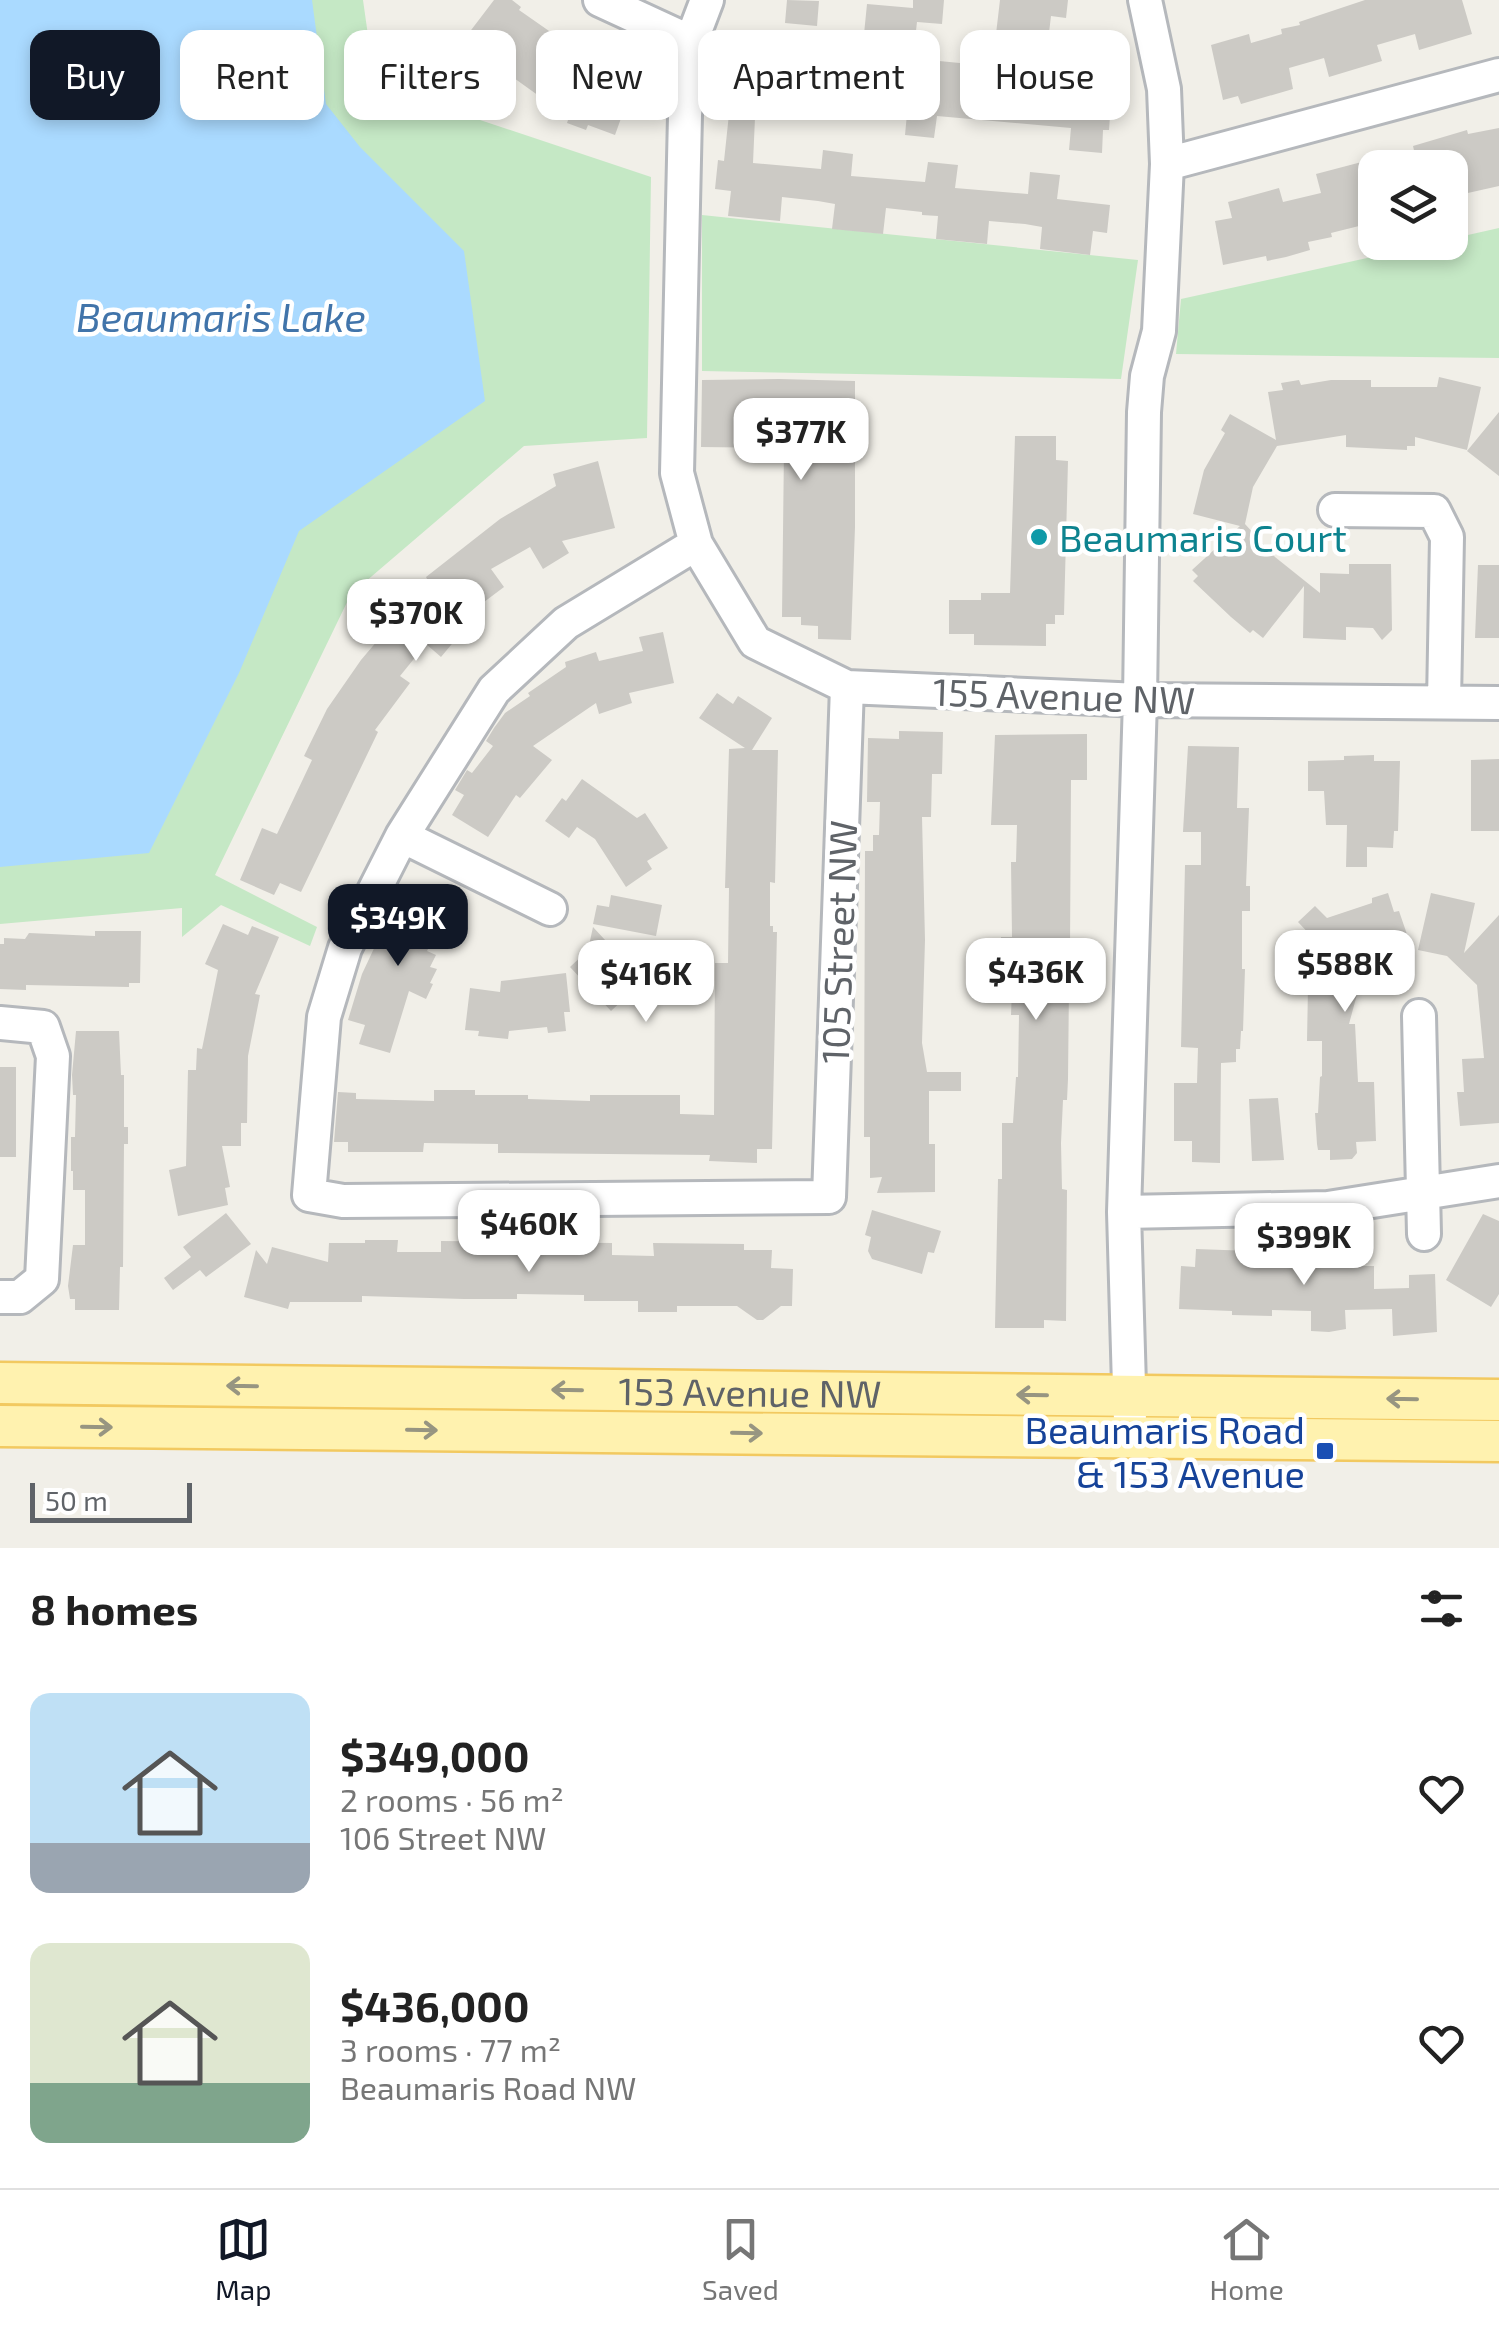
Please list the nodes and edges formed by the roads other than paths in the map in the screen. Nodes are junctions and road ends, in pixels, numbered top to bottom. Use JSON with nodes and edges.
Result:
{"nodes":[{"id":1,"x":600,"y":0,"type":"edge"},
{"id":2,"x":707,"y":0,"type":"edge"},
{"id":3,"x":1145,"y":0,"type":"edge"},
{"id":4,"x":691,"y":42,"type":"junction"},
{"id":5,"x":1499,"y":75,"type":"edge"},
{"id":6,"x":1167,"y":164,"type":"junction"},
{"id":7,"x":1335,"y":510,"type":"dead end"},
{"id":8,"x":696,"y":544,"type":"junction"},
{"id":9,"x":847,"y":687,"type":"junction"},
{"id":10,"x":1140,"y":700,"type":"junction"},
{"id":11,"x":1444,"y":702,"type":"junction"},
{"id":12,"x":1499,"y":703,"type":"edge"},
{"id":13,"x":402,"y":836,"type":"junction"},
{"id":14,"x":550,"y":908,"type":"dead end"},
{"id":15,"x":1419,"y":1016,"type":"dead end"},
{"id":16,"x":0,"y":1022,"type":"edge"},
{"id":17,"x":1499,"y":1181,"type":"edge"},
{"id":18,"x":1423,"y":1191,"type":"junction"},
{"id":19,"x":1124,"y":1212,"type":"junction"},
{"id":20,"x":1424,"y":1234,"type":"dead end"},
{"id":21,"x":0,"y":1296,"type":"edge"},
{"id":22,"x":0,"y":1384,"type":"edge"},
{"id":23,"x":1130,"y":1395,"type":"junction"},
{"id":24,"x":1499,"y":1400,"type":"edge"},
{"id":25,"x":0,"y":1426,"type":"edge"},
{"id":26,"x":1130,"y":1436,"type":"junction"},
{"id":27,"x":1499,"y":1441,"type":"edge"}],
"edges":[{"from":1,"to":4,"type":"street"},
{"from":2,"to":4,"type":"street","name":"155 Avenue NW"},
{"from":3,"to":6,"type":"street"},
{"from":4,"to":8,"type":"street","name":"155 Avenue NW"},
{"from":5,"to":6,"type":"street"},
{"from":6,"to":10,"type":"street"},
{"from":7,"to":11,"type":"street"},
{"from":8,"to":9,"type":"street","name":"155 Avenue NW"},
{"from":8,"to":13,"type":"street"},
{"from":9,"to":10,"type":"street","name":"155 Avenue NW"},
{"from":9,"to":13,"type":"street","name":"105 Street NW"},
{"from":10,"to":11,"type":"street","name":"155 Avenue NW"},
{"from":10,"to":19,"type":"street"},
{"from":11,"to":12,"type":"street","name":"155 Avenue NW"},
{"from":13,"to":14,"type":"street"},
{"from":15,"to":18,"type":"street"},
{"from":16,"to":21,"type":"street"},
{"from":17,"to":18,"type":"street"},
{"from":18,"to":19,"type":"street"},
{"from":18,"to":20,"type":"street"},
{"from":19,"to":23,"type":"street"},
{"from":23,"to":22,"type":"main road","name":"153 Avenue NW","one_way":true},
{"from":24,"to":23,"type":"main road","name":"153 Avenue NW","one_way":true},
{"from":23,"to":26,"type":"street"},
{"from":25,"to":26,"type":"main road","name":"153 Avenue NW","one_way":true},
{"from":26,"to":27,"type":"main road","name":"153 Avenue NW"}]}
